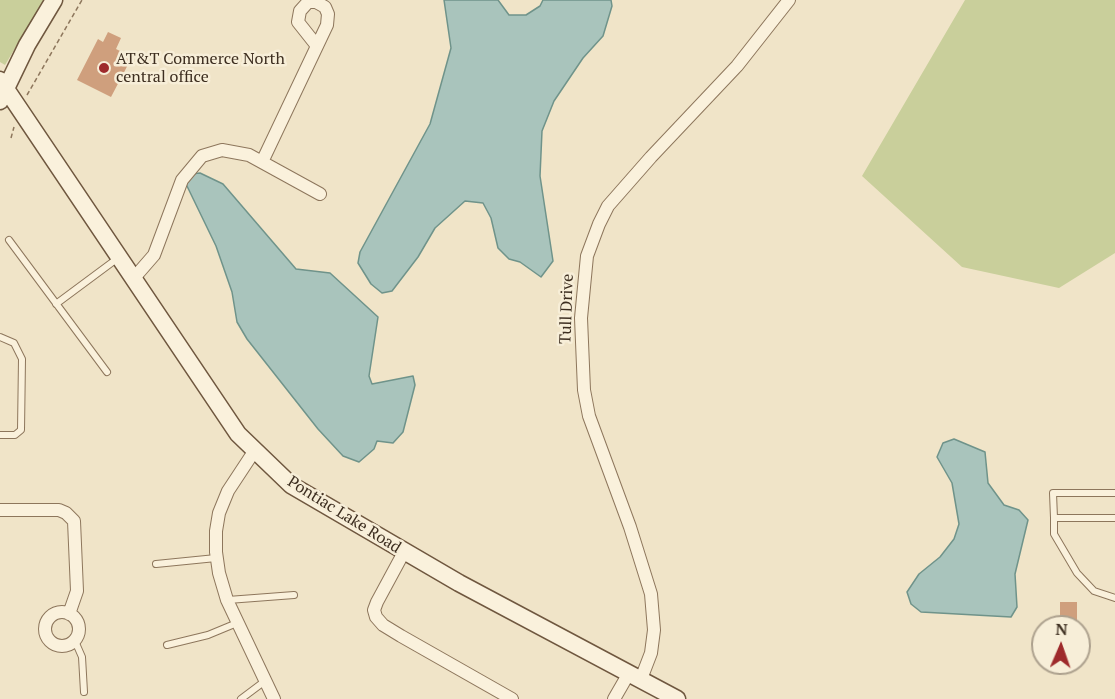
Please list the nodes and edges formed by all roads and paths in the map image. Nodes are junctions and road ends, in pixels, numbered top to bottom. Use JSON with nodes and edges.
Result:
{"nodes":[{"id":1,"x":54,"y":0,"type":"edge"},
{"id":2,"x":82,"y":0,"type":"edge"},
{"id":3,"x":789,"y":0,"type":"edge"},
{"id":4,"x":317,"y":46,"type":"dead end"},
{"id":5,"x":2,"y":89,"type":"edge"},
{"id":6,"x":24,"y":98,"type":"dead end"},
{"id":7,"x":262,"y":162,"type":"junction"},
{"id":8,"x":320,"y":194,"type":"dead end"},
{"id":9,"x":9,"y":240,"type":"dead end"},
{"id":10,"x":118,"y":257,"type":"junction"},
{"id":11,"x":134,"y":278,"type":"junction"},
{"id":12,"x":56,"y":304,"type":"junction"},
{"id":13,"x":0,"y":337,"type":"edge"},
{"id":14,"x":106,"y":372,"type":"dead end"},
{"id":15,"x":0,"y":435,"type":"edge"},
{"id":16,"x":255,"y":450,"type":"junction"},
{"id":17,"x":1115,"y":493,"type":"edge"},
{"id":18,"x":0,"y":510,"type":"edge"},
{"id":19,"x":1054,"y":518,"type":"junction"},
{"id":20,"x":1115,"y":518,"type":"edge"},
{"id":21,"x":404,"y":552,"type":"junction"},
{"id":22,"x":216,"y":558,"type":"junction"},
{"id":23,"x":156,"y":564,"type":"dead end"},
{"id":24,"x":294,"y":595,"type":"dead end"},
{"id":25,"x":1115,"y":598,"type":"edge"},
{"id":26,"x":227,"y":600,"type":"junction"},
{"id":27,"x":69,"y":614,"type":"junction"},
{"id":28,"x":237,"y":623,"type":"junction"},
{"id":29,"x":75,"y":641,"type":"junction"},
{"id":30,"x":167,"y":645,"type":"dead end"},
{"id":31,"x":635,"y":676,"type":"junction"},
{"id":32,"x":265,"y":681,"type":"junction"},
{"id":33,"x":84,"y":692,"type":"dead end"},
{"id":34,"x":241,"y":699,"type":"edge"},
{"id":35,"x":274,"y":699,"type":"edge"},
{"id":36,"x":512,"y":699,"type":"edge"},
{"id":37,"x":614,"y":699,"type":"edge"},
{"id":38,"x":677,"y":699,"type":"edge"}],
"edges":[{"from":1,"to":5,"type":"street"},
{"from":2,"to":6,"type":"path"},
{"from":3,"to":31,"type":"street","name":"Tull Drive"},
{"from":4,"to":7,"type":"street"},
{"from":5,"to":10,"type":"street","name":"Pontiac Lake Road"},
{"from":7,"to":8,"type":"street"},
{"from":7,"to":11,"type":"street"},
{"from":9,"to":12,"type":"lane"},
{"from":10,"to":11,"type":"street","name":"Pontiac Lake Road"},
{"from":10,"to":12,"type":"lane"},
{"from":11,"to":16,"type":"street","name":"Pontiac Lake Road"},
{"from":12,"to":14,"type":"lane"},
{"from":13,"to":15,"type":"lane"},
{"from":16,"to":21,"type":"street","name":"Pontiac Lake Road"},
{"from":16,"to":22,"type":"street"},
{"from":17,"to":19,"type":"lane"},
{"from":18,"to":27,"type":"street"},
{"from":19,"to":20,"type":"lane"},
{"from":19,"to":25,"type":"lane"},
{"from":21,"to":31,"type":"street","name":"Pontiac Lake Road"},
{"from":21,"to":36,"type":"street"},
{"from":22,"to":23,"type":"lane"},
{"from":22,"to":26,"type":"street"},
{"from":24,"to":26,"type":"lane"},
{"from":26,"to":28,"type":"street"},
{"from":27,"to":29,"type":"street"},
{"from":27,"to":29,"type":"street"},
{"from":28,"to":30,"type":"lane"},
{"from":28,"to":32,"type":"street"},
{"from":29,"to":33,"type":"lane"},
{"from":31,"to":37,"type":"street","name":"Tull Drive"},
{"from":31,"to":38,"type":"street","name":"Pontiac Lake Road"},
{"from":32,"to":34,"type":"lane"},
{"from":32,"to":35,"type":"street"}]}
